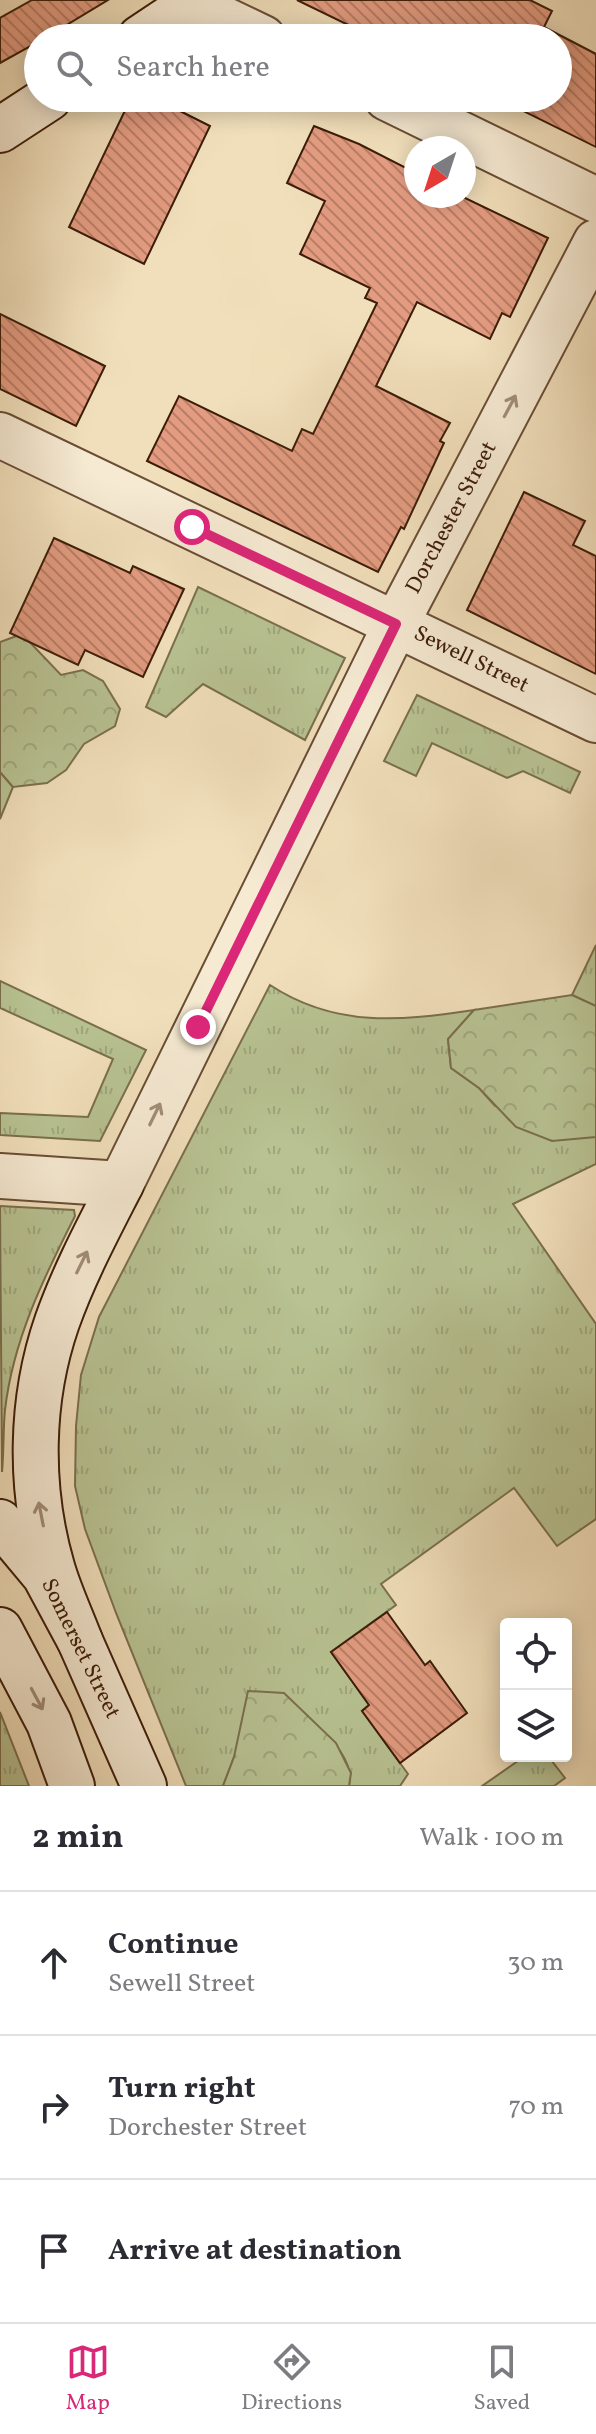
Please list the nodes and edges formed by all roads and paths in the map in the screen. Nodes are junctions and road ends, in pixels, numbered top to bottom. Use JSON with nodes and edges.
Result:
{"nodes":[{"id":1,"x":195,"y":2,"type":"edge"},
{"id":2,"x":161,"y":24,"type":"edge"},
{"id":3,"x":237,"y":24,"type":"edge"},
{"id":4,"x":28,"y":112,"type":"edge"},
{"id":5,"x":416,"y":112,"type":"edge"},
{"id":6,"x":0,"y":130,"type":"edge"},
{"id":7,"x":596,"y":200,"type":"edge"},
{"id":8,"x":596,"y":242,"type":"edge"},
{"id":9,"x":0,"y":435,"type":"edge"},
{"id":10,"x":396,"y":624,"type":"junction"},
{"id":11,"x":596,"y":720,"type":"edge"},
{"id":12,"x":0,"y":1176,"type":"edge"},
{"id":13,"x":121,"y":1184,"type":"junction"},
{"id":14,"x":0,"y":1522,"type":"edge"},
{"id":15,"x":0,"y":1630,"type":"edge"},
{"id":16,"x":80,"y":1641,"type":"junction"},
{"id":17,"x":72,"y":1786,"type":"edge"},
{"id":18,"x":144,"y":1786,"type":"edge"}],
"edges":[{"from":1,"to":2,"type":"street"},
{"from":1,"to":3,"type":"street"},
{"from":4,"to":6,"type":"street"},
{"from":5,"to":7,"type":"street"},
{"from":10,"to":8,"type":"street","name":"Dorchester Street","one_way":true},
{"from":9,"to":10,"type":"street","name":"Sewell Street"},
{"from":10,"to":11,"type":"street","name":"Sewell Street"},
{"from":13,"to":10,"type":"street","name":"Dorchester Street","one_way":true},
{"from":12,"to":13,"type":"street"},
{"from":16,"to":13,"type":"street","name":"Dorchester Street","one_way":true},
{"from":14,"to":16,"type":"street","name":"Somerset Street"},
{"from":15,"to":17,"type":"street","one_way":true},
{"from":16,"to":18,"type":"street","name":"Somerset Street"}]}
